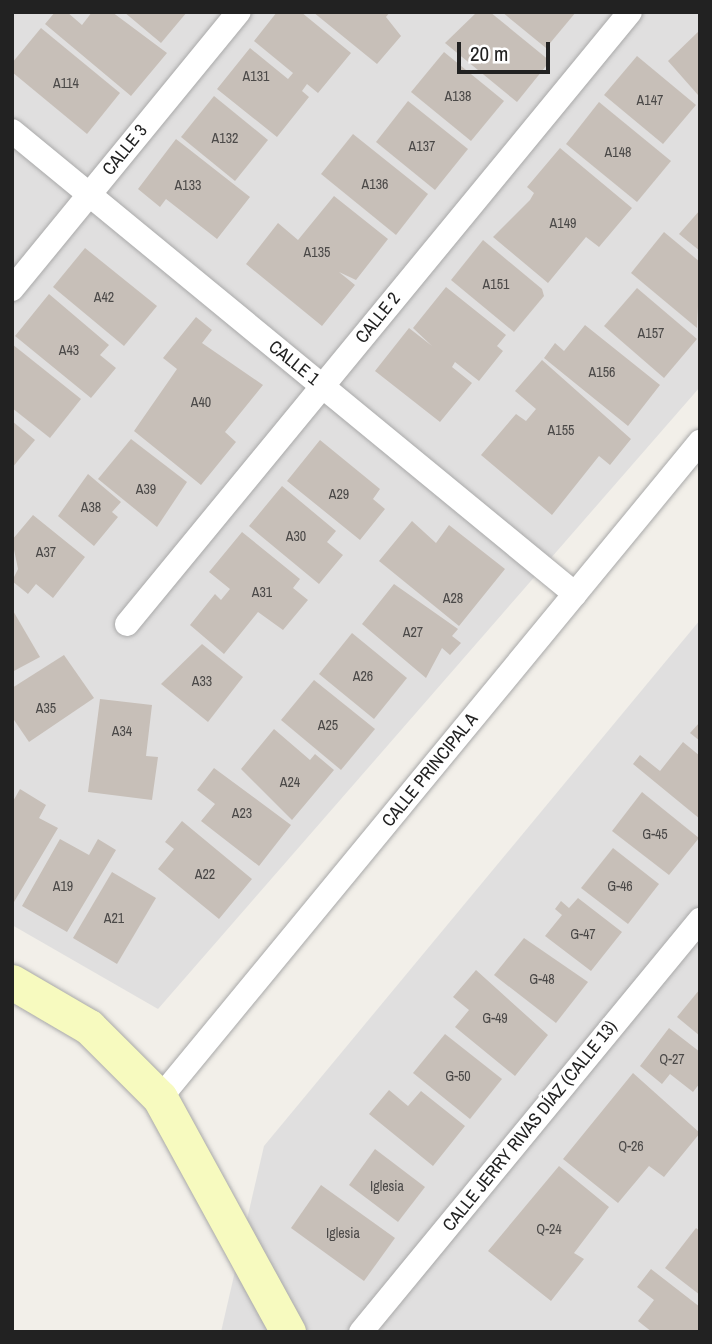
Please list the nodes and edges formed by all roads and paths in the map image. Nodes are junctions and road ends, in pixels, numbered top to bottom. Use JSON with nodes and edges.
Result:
{"nodes":[{"id":1,"x":239,"y":12,"type":"edge"},
{"id":2,"x":630,"y":12,"type":"edge"},
{"id":3,"x":12,"y":131,"type":"edge"},
{"id":4,"x":88,"y":195,"type":"junction"},
{"id":5,"x":12,"y":289,"type":"edge"},
{"id":6,"x":322,"y":386,"type":"junction"},
{"id":7,"x":700,"y":442,"type":"edge"},
{"id":8,"x":575,"y":594,"type":"junction"},
{"id":9,"x":127,"y":624,"type":"dead end"},
{"id":10,"x":700,"y":920,"type":"edge"},
{"id":11,"x":12,"y":982,"type":"edge"},
{"id":12,"x":160,"y":1098,"type":"junction"},
{"id":13,"x":288,"y":1332,"type":"edge"},
{"id":14,"x":361,"y":1332,"type":"edge"}],
"edges":[{"from":1,"to":4,"type":"street","name":"CALLE 3"},
{"from":2,"to":6,"type":"street","name":"CALLE 2"},
{"from":3,"to":4,"type":"street","name":"CALLE 1"},
{"from":4,"to":5,"type":"street","name":"CALLE 3"},
{"from":4,"to":6,"type":"street","name":"CALLE 1"},
{"from":6,"to":8,"type":"street","name":"CALLE 1"},
{"from":6,"to":9,"type":"street","name":"CALLE 2"},
{"from":7,"to":8,"type":"street","name":"CALLE PRINCIPAL A"},
{"from":8,"to":12,"type":"street","name":"CALLE PRINCIPAL A"},
{"from":10,"to":14,"type":"street","name":"CALLE JERRY RIVAS DÍAZ (CALLE 13)"},
{"from":11,"to":12,"type":"street"},
{"from":12,"to":13,"type":"street"}]}
